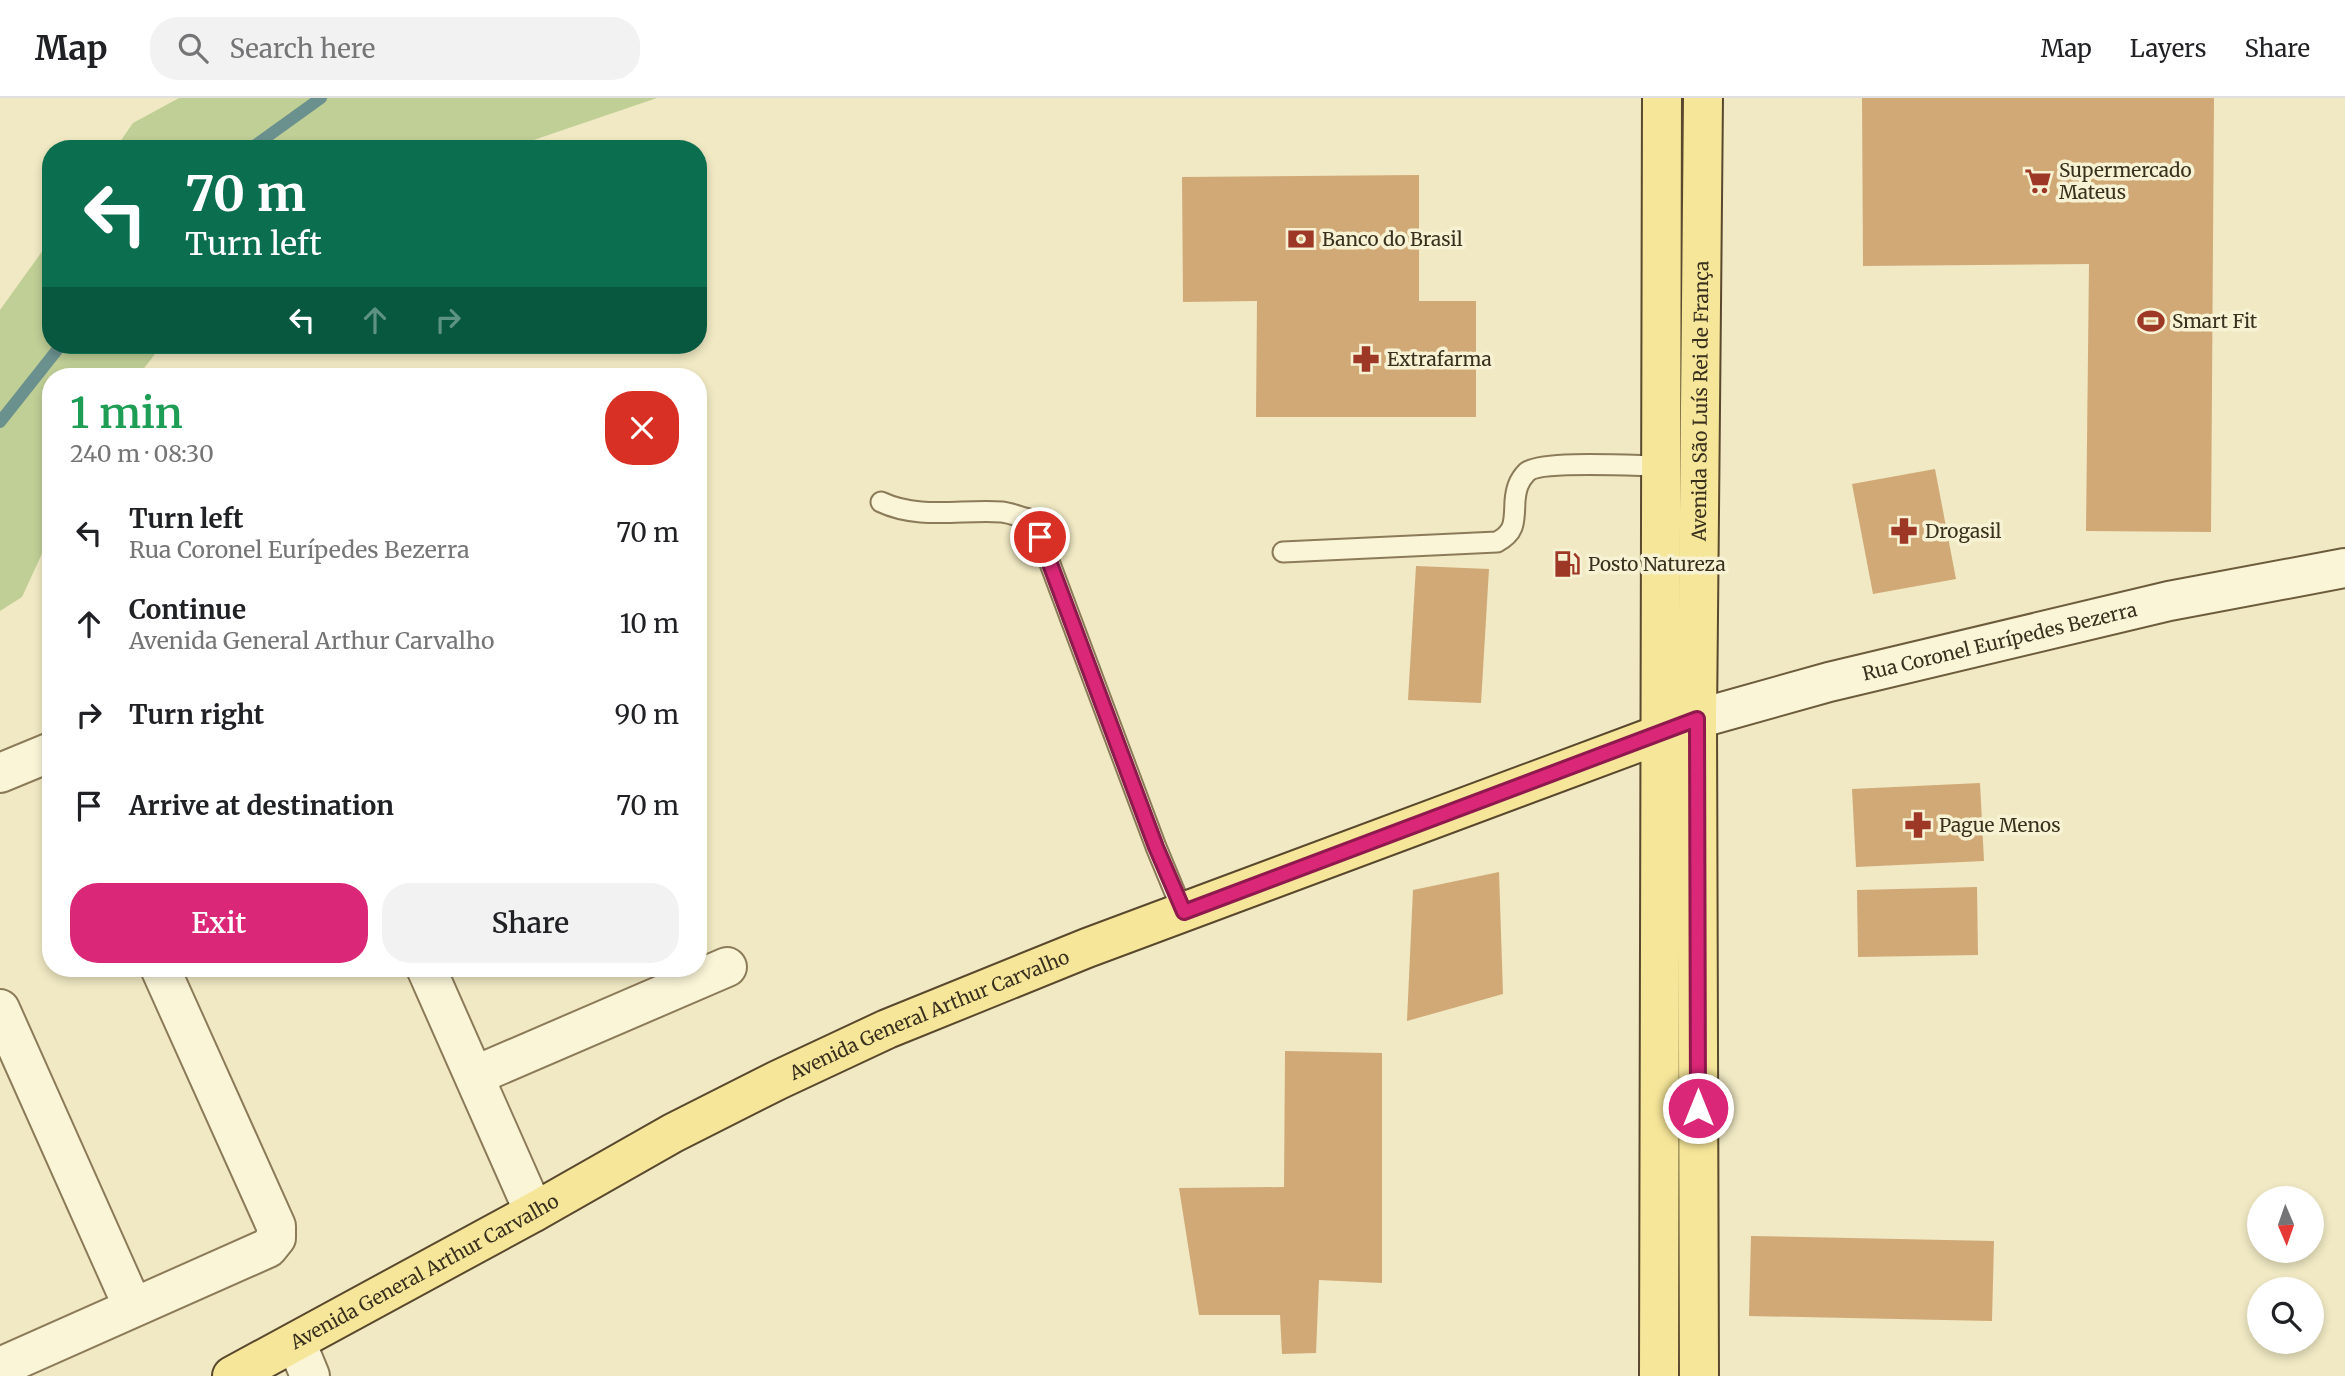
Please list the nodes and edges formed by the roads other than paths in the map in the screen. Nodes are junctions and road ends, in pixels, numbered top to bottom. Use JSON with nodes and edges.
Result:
{"nodes":[{"id":1,"x":1662,"y":98,"type":"edge"},
{"id":2,"x":1703,"y":98,"type":"edge"},
{"id":3,"x":1662,"y":466,"type":"junction"},
{"id":4,"x":881,"y":502,"type":"dead end"},
{"id":5,"x":1283,"y":552,"type":"dead end"},
{"id":6,"x":2345,"y":568,"type":"edge"},
{"id":7,"x":1697,"y":719,"type":"junction"},
{"id":8,"x":1661,"y":734,"type":"junction"},
{"id":9,"x":42,"y":756,"type":"edge"},
{"id":10,"x":0,"y":773,"type":"edge"},
{"id":11,"x":1184,"y":912,"type":"junction"},
{"id":12,"x":727,"y":967,"type":"dead end"},
{"id":13,"x":707,"y":976,"type":"edge"},
{"id":14,"x":164,"y":977,"type":"edge"},
{"id":15,"x":430,"y":977,"type":"edge"},
{"id":16,"x":704,"y":977,"type":"edge"},
{"id":17,"x":0,"y":1009,"type":"edge"},
{"id":18,"x":474,"y":1076,"type":"junction"},
{"id":19,"x":534,"y":1212,"type":"junction"},
{"id":20,"x":133,"y":1307,"type":"junction"},
{"id":21,"x":303,"y":1359,"type":"edge"},
{"id":22,"x":0,"y":1367,"type":"edge"},
{"id":23,"x":232,"y":1376,"type":"edge"},
{"id":24,"x":1659,"y":1376,"type":"edge"},
{"id":25,"x":1699,"y":1376,"type":"edge"}],
"edges":[{"from":1,"to":3,"type":"main road","name":"Avenida São Luís Rei de França"},
{"from":2,"to":7,"type":"main road","name":"Avenida São Luís Rei de França"},
{"from":3,"to":5,"type":"lane"},
{"from":3,"to":8,"type":"main road","name":"Avenida São Luís Rei de França"},
{"from":4,"to":11,"type":"lane"},
{"from":6,"to":7,"type":"street","name":"Rua Coronel Eurípedes Bezerra"},
{"from":7,"to":8,"type":"street","name":"Rua Coronel Eurípedes Bezerra"},
{"from":7,"to":25,"type":"main road","name":"Avenida São Luís Rei de França"},
{"from":8,"to":11,"type":"main road","name":"Avenida General Arthur Carvalho"},
{"from":8,"to":24,"type":"main road","name":"Avenida São Luís Rei de França"},
{"from":9,"to":10,"type":"street"},
{"from":11,"to":19,"type":"main road","name":"Avenida General Arthur Carvalho"},
{"from":12,"to":13,"type":"street"},
{"from":14,"to":20,"type":"street"},
{"from":15,"to":18,"type":"street"},
{"from":16,"to":18,"type":"street"},
{"from":17,"to":20,"type":"street"},
{"from":18,"to":19,"type":"street"},
{"from":19,"to":21,"type":"main road","name":"Avenida General Arthur Carvalho"},
{"from":20,"to":22,"type":"street"},
{"from":21,"to":23,"type":"main road","name":"Avenida General Arthur Carvalho"}]}
